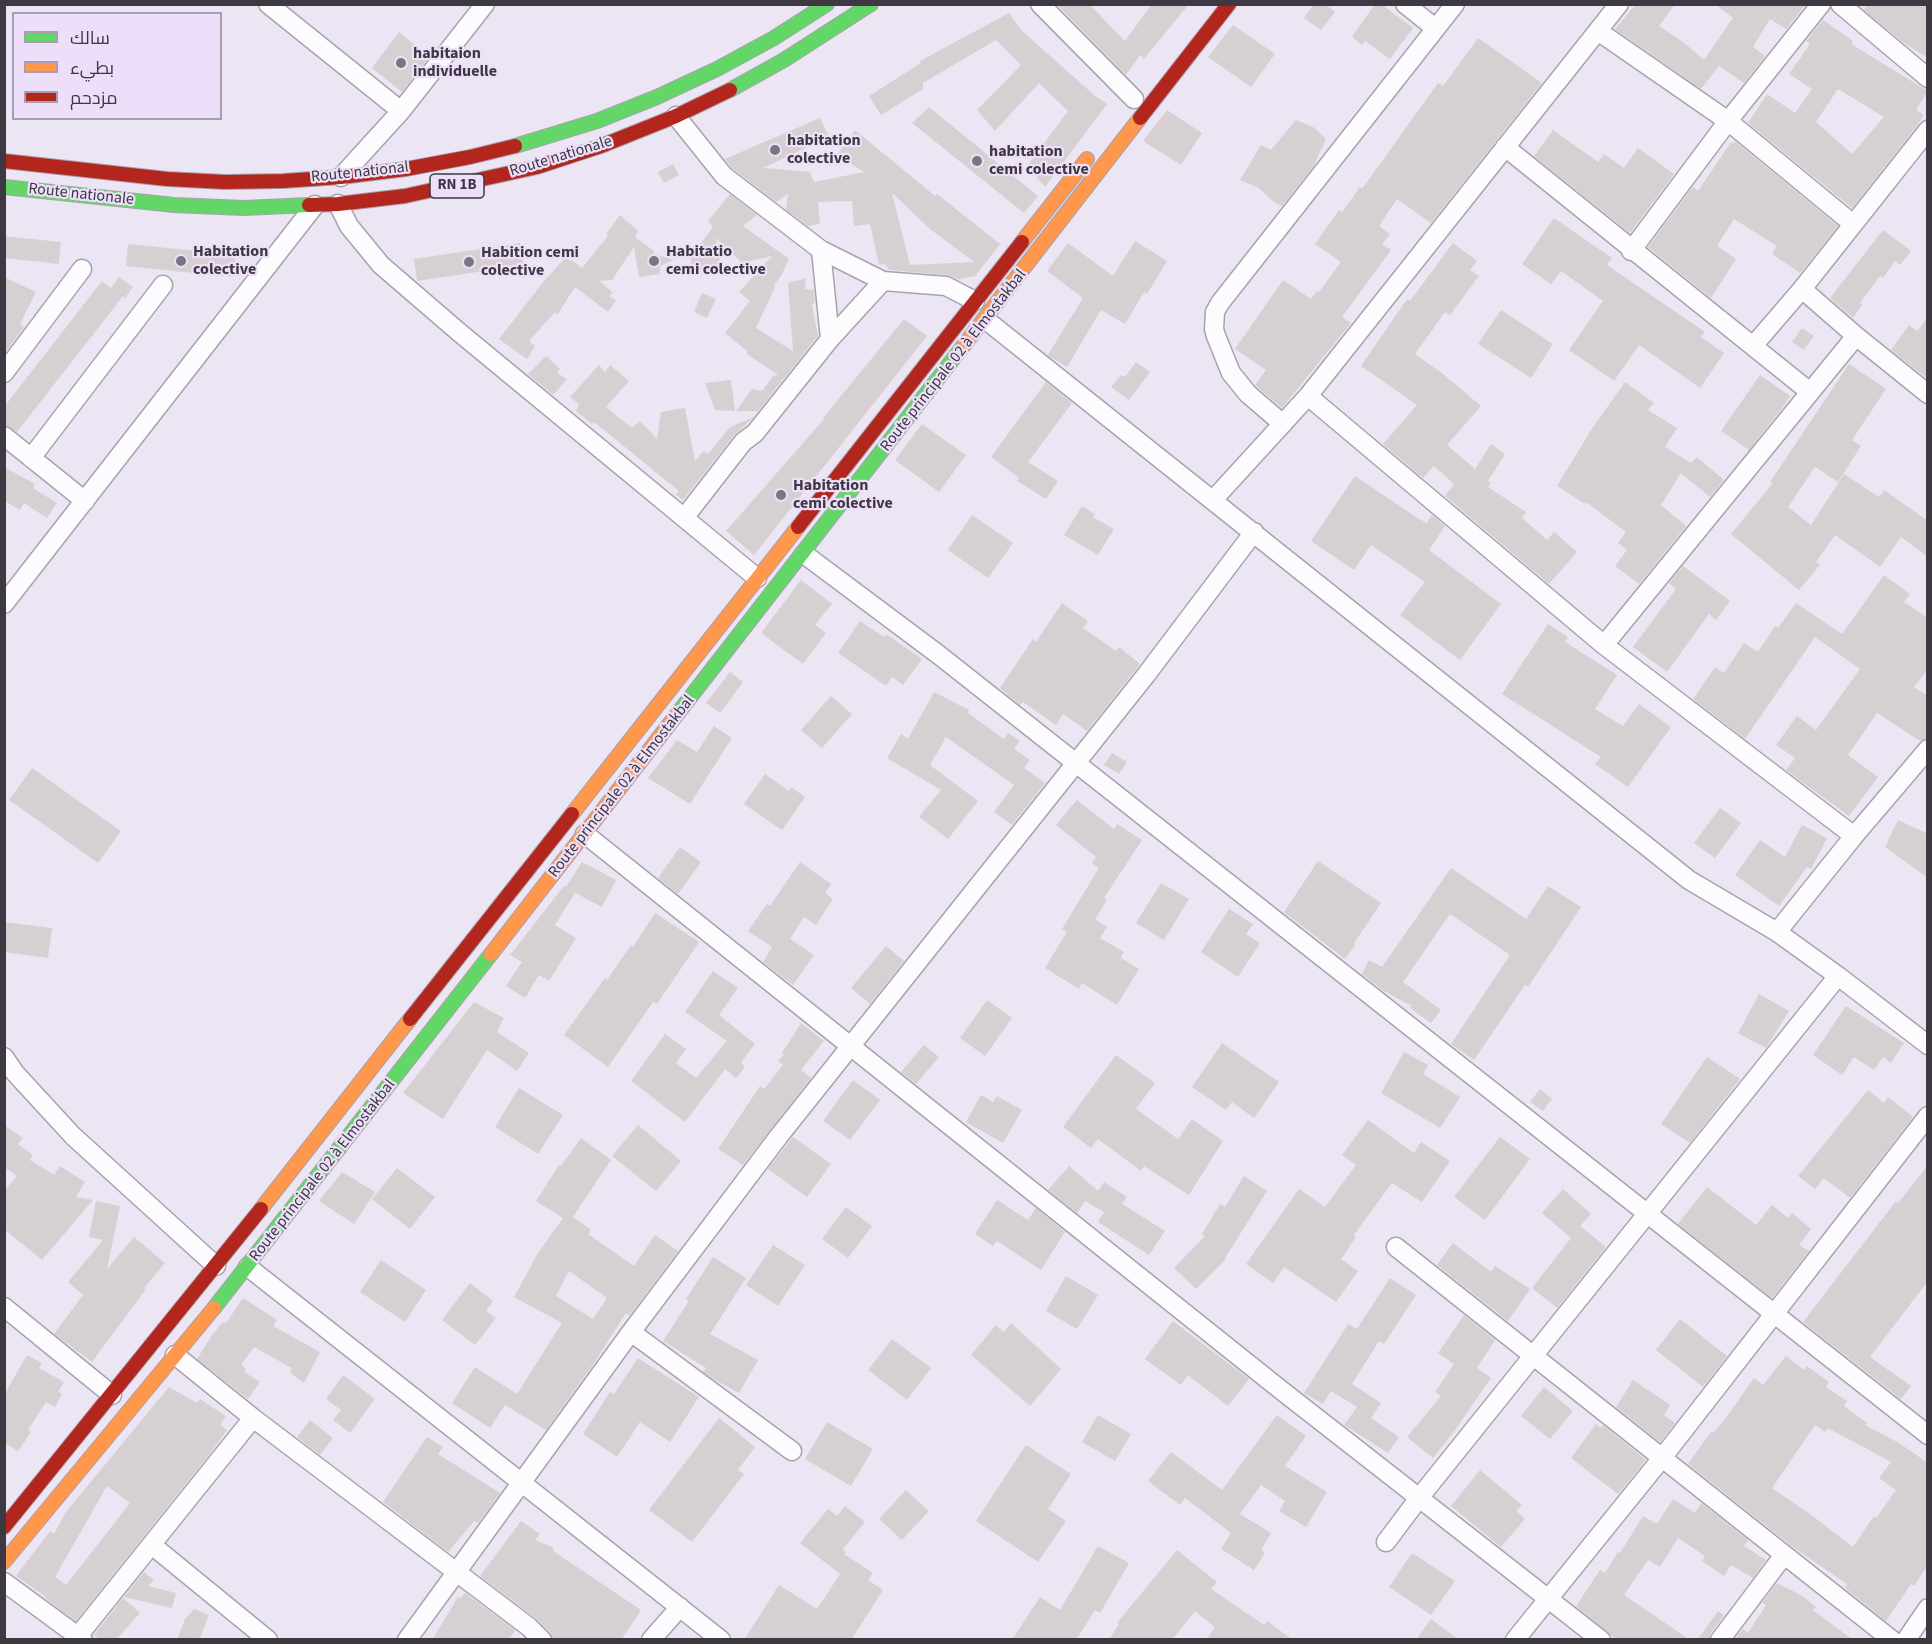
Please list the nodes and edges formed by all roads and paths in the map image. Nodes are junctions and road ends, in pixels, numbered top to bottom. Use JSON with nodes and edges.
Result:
{"nodes":[{"id":1,"x":268,"y":4,"type":"edge"},
{"id":2,"x":485,"y":4,"type":"edge"},
{"id":3,"x":827,"y":4,"type":"edge"},
{"id":4,"x":871,"y":4,"type":"edge"},
{"id":5,"x":1040,"y":4,"type":"edge"},
{"id":6,"x":1229,"y":4,"type":"edge"},
{"id":7,"x":1405,"y":4,"type":"edge"},
{"id":8,"x":1455,"y":4,"type":"edge"},
{"id":9,"x":1619,"y":4,"type":"edge"},
{"id":10,"x":1821,"y":4,"type":"edge"},
{"id":11,"x":1840,"y":4,"type":"edge"},
{"id":12,"x":1435,"y":28,"type":"junction"},
{"id":13,"x":1598,"y":31,"type":"junction"},
{"id":14,"x":1928,"y":78,"type":"edge"},
{"id":15,"x":1134,"y":100,"type":"dead end"},
{"id":16,"x":401,"y":111,"type":"junction"},
{"id":17,"x":676,"y":116,"type":"junction"},
{"id":18,"x":1728,"y":121,"type":"junction"},
{"id":19,"x":1928,"y":130,"type":"edge"},
{"id":20,"x":1098,"y":145,"type":"dead end"},
{"id":21,"x":1504,"y":147,"type":"junction"},
{"id":22,"x":4,"y":161,"type":"edge"},
{"id":23,"x":341,"y":177,"type":"junction"},
{"id":24,"x":4,"y":187,"type":"edge"},
{"id":25,"x":338,"y":204,"type":"junction"},
{"id":26,"x":315,"y":205,"type":"junction"},
{"id":27,"x":1853,"y":224,"type":"junction"},
{"id":28,"x":821,"y":250,"type":"junction"},
{"id":29,"x":1631,"y":251,"type":"junction"},
{"id":30,"x":82,"y":269,"type":"dead end"},
{"id":31,"x":882,"y":281,"type":"junction"},
{"id":32,"x":163,"y":285,"type":"dead end"},
{"id":33,"x":1802,"y":289,"type":"junction"},
{"id":34,"x":975,"y":301,"type":"junction"},
{"id":35,"x":986,"y":320,"type":"junction"},
{"id":36,"x":1856,"y":336,"type":"junction"},
{"id":37,"x":830,"y":339,"type":"junction"},
{"id":38,"x":1752,"y":346,"type":"junction"},
{"id":39,"x":4,"y":373,"type":"edge"},
{"id":40,"x":1810,"y":392,"type":"junction"},
{"id":41,"x":1928,"y":394,"type":"edge"},
{"id":42,"x":1308,"y":396,"type":"junction"},
{"id":43,"x":1283,"y":424,"type":"junction"},
{"id":44,"x":4,"y":436,"type":"edge"},
{"id":45,"x":31,"y":458,"type":"junction"},
{"id":46,"x":1213,"y":500,"type":"junction"},
{"id":47,"x":84,"y":501,"type":"junction"},
{"id":48,"x":684,"y":518,"type":"junction"},
{"id":49,"x":1254,"y":532,"type":"junction"},
{"id":50,"x":804,"y":554,"type":"junction"},
{"id":51,"x":757,"y":578,"type":"junction"},
{"id":52,"x":4,"y":604,"type":"edge"},
{"id":53,"x":1604,"y":645,"type":"junction"},
{"id":54,"x":1928,"y":749,"type":"edge"},
{"id":55,"x":1076,"y":763,"type":"junction"},
{"id":56,"x":585,"y":834,"type":"junction"},
{"id":57,"x":1854,"y":836,"type":"junction"},
{"id":58,"x":1777,"y":932,"type":"junction"},
{"id":59,"x":1838,"y":976,"type":"junction"},
{"id":60,"x":1928,"y":1045,"type":"edge"},
{"id":61,"x":851,"y":1047,"type":"junction"},
{"id":62,"x":4,"y":1057,"type":"edge"},
{"id":63,"x":10,"y":1079,"type":"edge"},
{"id":64,"x":1926,"y":1121,"type":"edge"},
{"id":65,"x":1648,"y":1214,"type":"junction"},
{"id":66,"x":1396,"y":1247,"type":"dead end"},
{"id":67,"x":216,"y":1266,"type":"junction"},
{"id":68,"x":248,"y":1267,"type":"junction"},
{"id":69,"x":4,"y":1307,"type":"edge"},
{"id":70,"x":1774,"y":1314,"type":"junction"},
{"id":71,"x":631,"y":1332,"type":"junction"},
{"id":72,"x":175,"y":1355,"type":"junction"},
{"id":73,"x":1533,"y":1356,"type":"junction"},
{"id":74,"x":112,"y":1395,"type":"junction"},
{"id":75,"x":253,"y":1418,"type":"junction"},
{"id":76,"x":1928,"y":1435,"type":"edge"},
{"id":77,"x":792,"y":1452,"type":"dead end"},
{"id":78,"x":1662,"y":1458,"type":"junction"},
{"id":79,"x":520,"y":1483,"type":"junction"},
{"id":80,"x":1419,"y":1498,"type":"junction"},
{"id":81,"x":4,"y":1527,"type":"edge"},
{"id":82,"x":1386,"y":1542,"type":"dead end"},
{"id":83,"x":153,"y":1546,"type":"junction"},
{"id":84,"x":1784,"y":1555,"type":"junction"},
{"id":85,"x":4,"y":1562,"type":"edge"},
{"id":86,"x":455,"y":1572,"type":"junction"},
{"id":87,"x":4,"y":1582,"type":"edge"},
{"id":88,"x":1548,"y":1598,"type":"junction"},
{"id":89,"x":680,"y":1607,"type":"junction"},
{"id":90,"x":1928,"y":1608,"type":"edge"},
{"id":91,"x":530,"y":1635,"type":"edge"},
{"id":92,"x":81,"y":1638,"type":"edge"},
{"id":93,"x":268,"y":1640,"type":"edge"},
{"id":94,"x":407,"y":1640,"type":"edge"},
{"id":95,"x":651,"y":1640,"type":"edge"},
{"id":96,"x":721,"y":1640,"type":"edge"},
{"id":97,"x":1515,"y":1640,"type":"edge"},
{"id":98,"x":1601,"y":1640,"type":"edge"},
{"id":99,"x":1719,"y":1640,"type":"edge"},
{"id":100,"x":1892,"y":1640,"type":"edge"},
{"id":101,"x":1906,"y":1640,"type":"edge"}],
"edges":[{"from":1,"to":16,"type":"street"},
{"from":2,"to":16,"type":"street"},
{"from":3,"to":23,"type":"main road","name":"Route national"},
{"from":4,"to":17,"type":"main road","name":"Route nationale","number":"RN 1B"},
{"from":5,"to":15,"type":"street"},
{"from":6,"to":35,"type":"main road","name":"Route principale 02 à Elmostakbal"},
{"from":7,"to":12,"type":"street"},
{"from":8,"to":12,"type":"street"},
{"from":9,"to":13,"type":"street"},
{"from":10,"to":18,"type":"street"},
{"from":11,"to":14,"type":"street"},
{"from":12,"to":43,"type":"street"},
{"from":13,"to":18,"type":"street"},
{"from":13,"to":21,"type":"street"},
{"from":16,"to":23,"type":"street"},
{"from":17,"to":25,"type":"main road","name":"Route nationale","number":"RN 1B"},
{"from":17,"to":28,"type":"street"},
{"from":18,"to":27,"type":"street"},
{"from":18,"to":29,"type":"street"},
{"from":19,"to":27,"type":"street"},
{"from":20,"to":34,"type":"main road","name":"Route principale 02 à Elmostakbal"},
{"from":21,"to":29,"type":"street"},
{"from":21,"to":42,"type":"street"},
{"from":22,"to":23,"type":"main road","name":"Route national"},
{"from":24,"to":26,"type":"main road","name":"Route nationale","number":"RN 1B"},
{"from":25,"to":26,"type":"main road","name":"Route nationale","number":"RN 1B"},
{"from":25,"to":48,"type":"street"},
{"from":26,"to":47,"type":"street"},
{"from":27,"to":33,"type":"street"},
{"from":28,"to":31,"type":"street"},
{"from":28,"to":37,"type":"street"},
{"from":29,"to":38,"type":"street"},
{"from":30,"to":39,"type":"street"},
{"from":31,"to":34,"type":"street"},
{"from":31,"to":37,"type":"street"},
{"from":32,"to":45,"type":"street"},
{"from":33,"to":36,"type":"street"},
{"from":33,"to":38,"type":"street"},
{"from":34,"to":51,"type":"main road","name":"Route principale 02 à Elmostakbal"},
{"from":35,"to":46,"type":"street"},
{"from":35,"to":50,"type":"main road","name":"Route principale 02 à Elmostakbal"},
{"from":36,"to":40,"type":"street"},
{"from":36,"to":41,"type":"street"},
{"from":37,"to":48,"type":"street"},
{"from":38,"to":40,"type":"street"},
{"from":40,"to":53,"type":"street"},
{"from":42,"to":43,"type":"street"},
{"from":42,"to":53,"type":"street"},
{"from":43,"to":46,"type":"street"},
{"from":44,"to":45,"type":"street"},
{"from":45,"to":47,"type":"street"},
{"from":46,"to":49,"type":"street"},
{"from":47,"to":52,"type":"street"},
{"from":48,"to":51,"type":"street"},
{"from":49,"to":55,"type":"street"},
{"from":49,"to":58,"type":"street"},
{"from":50,"to":55,"type":"street"},
{"from":50,"to":56,"type":"main road","name":"Route principale 02 à Elmostakbal"},
{"from":51,"to":67,"type":"main road","name":"Route principale 02 à Elmostakbal"},
{"from":53,"to":57,"type":"street"},
{"from":54,"to":57,"type":"street"},
{"from":55,"to":61,"type":"street"},
{"from":55,"to":65,"type":"street"},
{"from":56,"to":61,"type":"street"},
{"from":56,"to":68,"type":"main road","name":"Route principale 02 à Elmostakbal"},
{"from":57,"to":58,"type":"street"},
{"from":58,"to":59,"type":"street"},
{"from":59,"to":60,"type":"street"},
{"from":59,"to":65,"type":"street"},
{"from":61,"to":71,"type":"street"},
{"from":61,"to":80,"type":"street"},
{"from":62,"to":63,"type":"street"},
{"from":63,"to":67,"type":"street"},
{"from":64,"to":70,"type":"street"},
{"from":65,"to":70,"type":"street"},
{"from":65,"to":73,"type":"street"},
{"from":66,"to":73,"type":"street"},
{"from":67,"to":74,"type":"main road","name":"Route principale 02 à Elmostakbal"},
{"from":68,"to":72,"type":"main road","name":"Route principale 02 à Elmostakbal"},
{"from":68,"to":79,"type":"street"},
{"from":69,"to":74,"type":"street"},
{"from":70,"to":76,"type":"street"},
{"from":70,"to":78,"type":"street"},
{"from":71,"to":77,"type":"street"},
{"from":71,"to":79,"type":"street"},
{"from":72,"to":75,"type":"street"},
{"from":72,"to":85,"type":"main road","name":"Route principale 02 à Elmostakbal"},
{"from":73,"to":78,"type":"street"},
{"from":73,"to":80,"type":"street"},
{"from":74,"to":81,"type":"main road","name":"Route principale 02 à Elmostakbal"},
{"from":75,"to":83,"type":"street"},
{"from":75,"to":86,"type":"street"},
{"from":78,"to":84,"type":"street"},
{"from":78,"to":88,"type":"street"},
{"from":79,"to":86,"type":"street"},
{"from":79,"to":89,"type":"street"},
{"from":80,"to":82,"type":"street"},
{"from":80,"to":88,"type":"street"},
{"from":83,"to":92,"type":"street"},
{"from":83,"to":93,"type":"street"},
{"from":84,"to":99,"type":"street"},
{"from":84,"to":100,"type":"street"},
{"from":86,"to":91,"type":"street"},
{"from":86,"to":94,"type":"street"},
{"from":87,"to":92,"type":"street"},
{"from":88,"to":97,"type":"street"},
{"from":88,"to":98,"type":"street"},
{"from":89,"to":95,"type":"street"},
{"from":89,"to":96,"type":"street"},
{"from":90,"to":101,"type":"street"}]}
